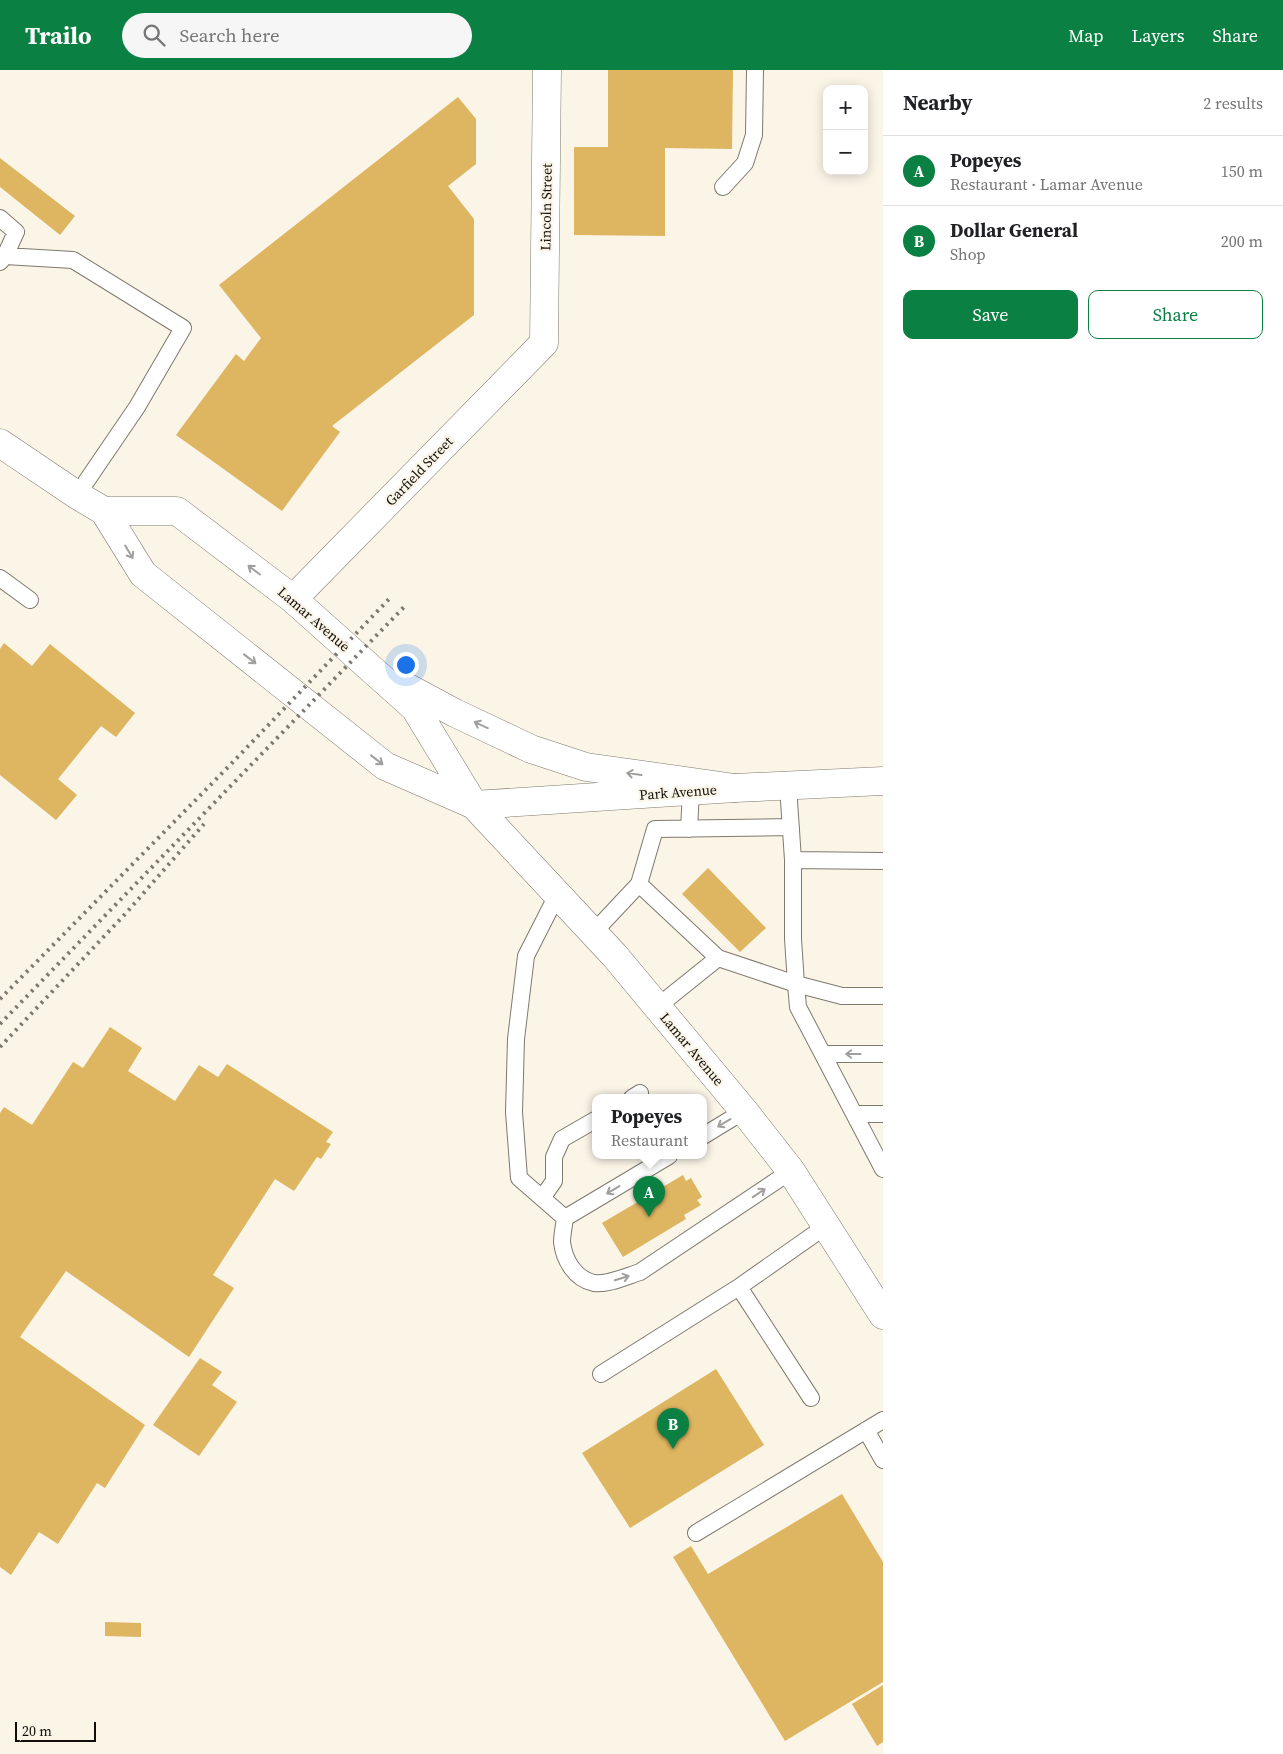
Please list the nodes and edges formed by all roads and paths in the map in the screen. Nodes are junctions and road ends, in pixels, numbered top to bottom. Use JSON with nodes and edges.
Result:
{"nodes":[{"id":1,"x":547,"y":70,"type":"edge"},
{"id":2,"x":755,"y":70,"type":"edge"},
{"id":3,"x":724,"y":187,"type":"dead end"},
{"id":4,"x":0,"y":218,"type":"edge"},
{"id":5,"x":2,"y":259,"type":"edge"},
{"id":6,"x":544,"y":344,"type":"joint"},
{"id":7,"x":0,"y":442,"type":"edge"},
{"id":8,"x":77,"y":495,"type":"junction"},
{"id":9,"x":104,"y":510,"type":"junction"},
{"id":10,"x":0,"y":578,"type":"edge"},
{"id":11,"x":293,"y":599,"type":"junction"},
{"id":12,"x":30,"y":600,"type":"dead end"},
{"id":13,"x":369,"y":667,"type":"junction"},
{"id":14,"x":883,"y":781,"type":"edge"},
{"id":15,"x":788,"y":786,"type":"junction"},
{"id":16,"x":735,"y":788,"type":"junction"},
{"id":17,"x":691,"y":791,"type":"junction"},
{"id":18,"x":474,"y":805,"type":"junction"},
{"id":19,"x":791,"y":827,"type":"junction"},
{"id":20,"x":689,"y":829,"type":"junction"},
{"id":21,"x":793,"y":860,"type":"junction"},
{"id":22,"x":883,"y":861,"type":"edge"},
{"id":23,"x":639,"y":884,"type":"junction"},
{"id":24,"x":557,"y":895,"type":"junction"},
{"id":25,"x":592,"y":933,"type":"junction"},
{"id":26,"x":718,"y":958,"type":"junction"},
{"id":27,"x":796,"y":984,"type":"junction"},
{"id":28,"x":883,"y":996,"type":"edge"},
{"id":29,"x":657,"y":1007,"type":"junction"},
{"id":30,"x":823,"y":1054,"type":"junction"},
{"id":31,"x":883,"y":1054,"type":"edge"},
{"id":32,"x":744,"y":1111,"type":"junction"},
{"id":33,"x":854,"y":1114,"type":"junction"},
{"id":34,"x":883,"y":1114,"type":"edge"},
{"id":35,"x":592,"y":1122,"type":"edge"},
{"id":36,"x":707,"y":1134,"type":"edge"},
{"id":37,"x":664,"y":1159,"type":"edge"},
{"id":38,"x":883,"y":1169,"type":"edge"},
{"id":39,"x":791,"y":1171,"type":"junction"},
{"id":40,"x":542,"y":1198,"type":"junction"},
{"id":41,"x":565,"y":1218,"type":"junction"},
{"id":42,"x":826,"y":1226,"type":"junction"},
{"id":43,"x":739,"y":1287,"type":"junction"},
{"id":44,"x":883,"y":1315,"type":"edge"},
{"id":45,"x":601,"y":1374,"type":"dead end"},
{"id":46,"x":811,"y":1398,"type":"dead end"},
{"id":47,"x":883,"y":1420,"type":"edge"},
{"id":48,"x":866,"y":1430,"type":"junction"},
{"id":49,"x":883,"y":1460,"type":"edge"},
{"id":50,"x":696,"y":1533,"type":"dead end"}],
"edges":[{"from":1,"to":6,"type":"main road","name":"Lincoln Street"},
{"from":2,"to":3,"type":"lane"},
{"from":4,"to":5,"type":"lane"},
{"from":5,"to":8,"type":"lane"},
{"from":6,"to":11,"type":"main road","name":"Garfield Street"},
{"from":7,"to":8,"type":"main road","name":"Lamar Avenue"},
{"from":8,"to":9,"type":"main road","name":"Lamar Avenue"},
{"from":11,"to":9,"type":"main road","name":"Lamar Avenue","one_way":true},
{"from":9,"to":18,"type":"main road","name":"Lamar Avenue","one_way":true},
{"from":10,"to":12,"type":"lane"},
{"from":11,"to":13,"type":"main road","name":"Lamar Avenue"},
{"from":16,"to":13,"type":"main road","one_way":true},
{"from":13,"to":18,"type":"main road","name":"Lamar Avenue"},
{"from":14,"to":15,"type":"main road","name":"Park Avenue"},
{"from":15,"to":16,"type":"main road","name":"Park Avenue"},
{"from":15,"to":19,"type":"lane"},
{"from":16,"to":17,"type":"main road","name":"Park Avenue"},
{"from":17,"to":18,"type":"main road","name":"Park Avenue"},
{"from":17,"to":20,"type":"lane"},
{"from":18,"to":24,"type":"main road","name":"Lamar Avenue"},
{"from":19,"to":20,"type":"lane"},
{"from":19,"to":21,"type":"lane"},
{"from":20,"to":23,"type":"lane"},
{"from":21,"to":22,"type":"lane"},
{"from":21,"to":27,"type":"lane"},
{"from":23,"to":25,"type":"lane"},
{"from":23,"to":26,"type":"lane"},
{"from":24,"to":25,"type":"main road","name":"Lamar Avenue"},
{"from":24,"to":40,"type":"lane"},
{"from":25,"to":29,"type":"main road","name":"Lamar Avenue"},
{"from":26,"to":27,"type":"lane"},
{"from":26,"to":29,"type":"lane"},
{"from":27,"to":28,"type":"lane"},
{"from":27,"to":30,"type":"lane"},
{"from":29,"to":32,"type":"main road","name":"Lamar Avenue"},
{"from":31,"to":30,"type":"lane","one_way":true},
{"from":30,"to":33,"type":"lane"},
{"from":32,"to":36,"type":"lane","one_way":true},
{"from":32,"to":39,"type":"main road","name":"Lamar Avenue"},
{"from":33,"to":34,"type":"lane"},
{"from":33,"to":38,"type":"lane"},
{"from":35,"to":40,"type":"lane"},
{"from":37,"to":41,"type":"lane","one_way":true},
{"from":41,"to":39,"type":"lane","one_way":true},
{"from":39,"to":42,"type":"main road","name":"Lamar Avenue"},
{"from":40,"to":41,"type":"lane"},
{"from":42,"to":43,"type":"lane"},
{"from":42,"to":44,"type":"main road","name":"Lamar Avenue"},
{"from":43,"to":45,"type":"lane"},
{"from":43,"to":46,"type":"lane"},
{"from":47,"to":48,"type":"lane"},
{"from":48,"to":49,"type":"lane"},
{"from":48,"to":50,"type":"lane"}]}
